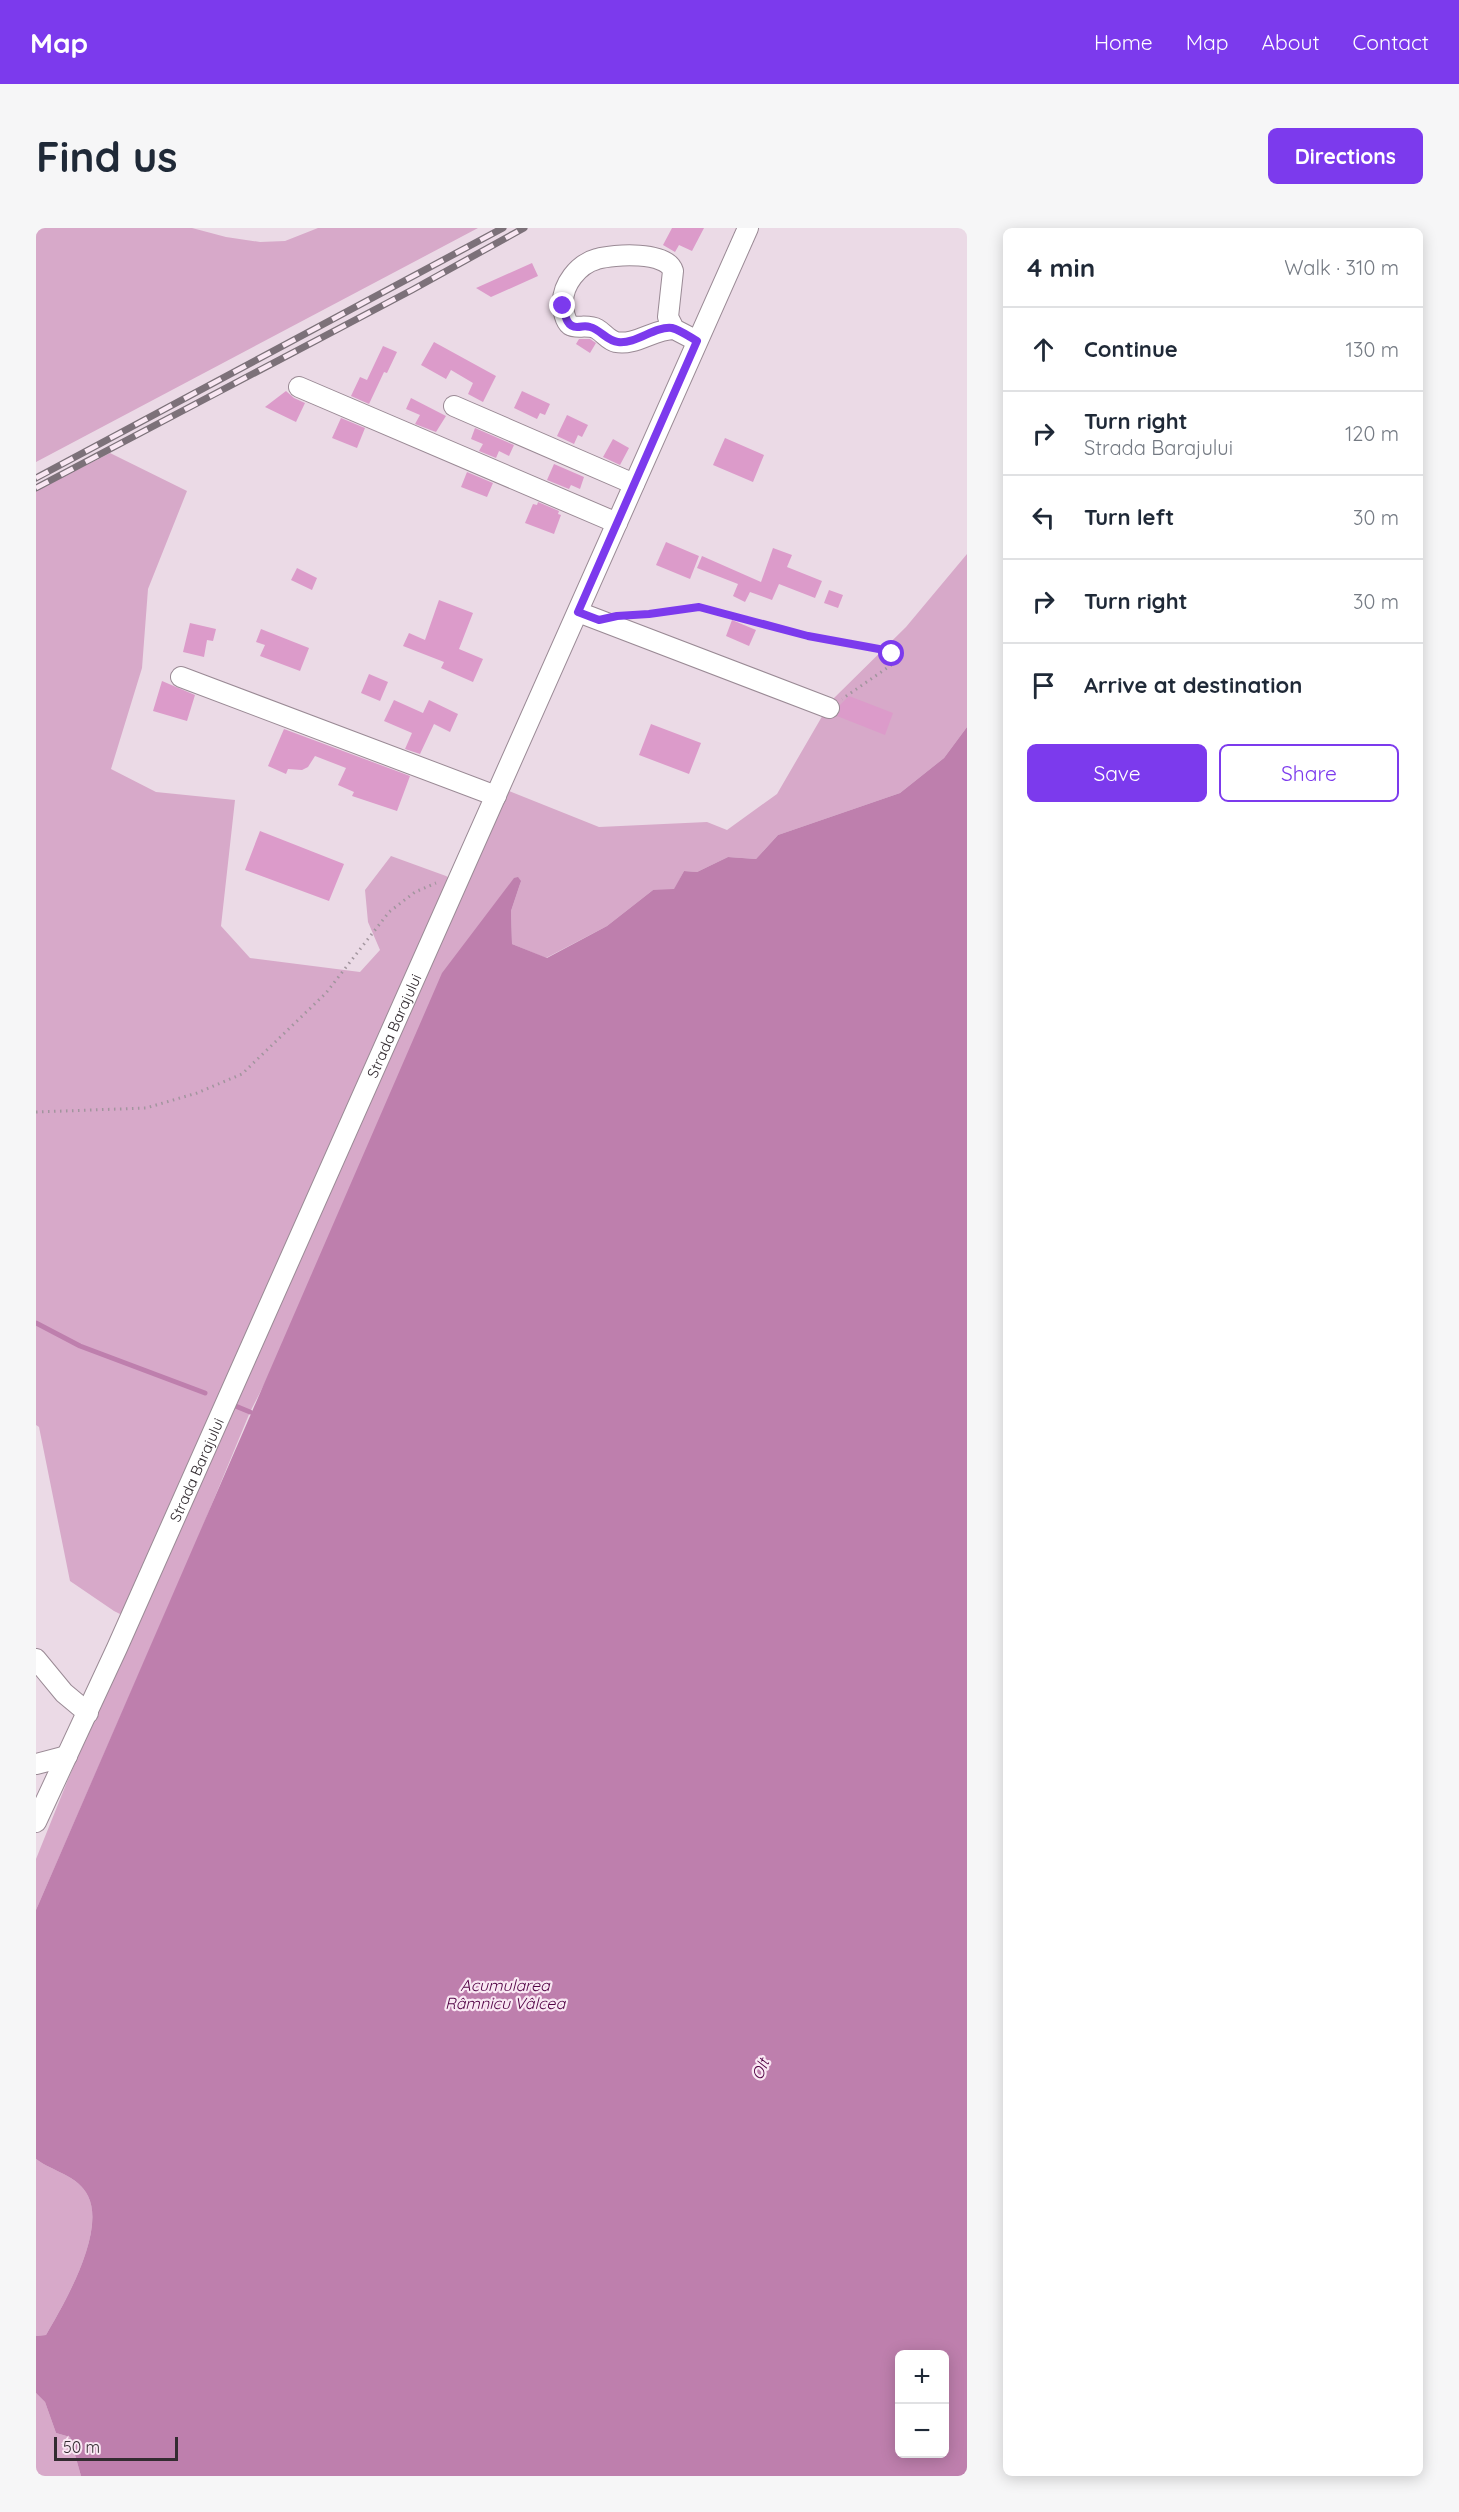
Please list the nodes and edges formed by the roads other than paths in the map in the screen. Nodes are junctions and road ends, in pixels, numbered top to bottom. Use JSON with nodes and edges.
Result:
{"nodes":[{"id":1,"x":748,"y":228,"type":"edge"},
{"id":2,"x":674,"y":328,"type":"junction"},
{"id":3,"x":697,"y":341,"type":"junction"},
{"id":4,"x":299,"y":387,"type":"dead end"},
{"id":5,"x":454,"y":406,"type":"dead end"},
{"id":6,"x":634,"y":484,"type":"junction"},
{"id":7,"x":617,"y":523,"type":"junction"},
{"id":8,"x":578,"y":612,"type":"junction"},
{"id":9,"x":181,"y":677,"type":"dead end"},
{"id":10,"x":828,"y":708,"type":"road end"},
{"id":11,"x":496,"y":796,"type":"junction"},
{"id":12,"x":36,"y":1659,"type":"edge"},
{"id":13,"x":88,"y":1713,"type":"junction"},
{"id":14,"x":67,"y":1756,"type":"junction"},
{"id":15,"x":36,"y":1764,"type":"edge"},
{"id":16,"x":36,"y":1822,"type":"edge"}],
"edges":[{"from":1,"to":3,"type":"street","name":"Strada Barajului"},
{"from":2,"to":2,"type":"street"},
{"from":2,"to":3,"type":"street"},
{"from":3,"to":6,"type":"street","name":"Strada Barajului"},
{"from":4,"to":7,"type":"street"},
{"from":5,"to":6,"type":"street"},
{"from":6,"to":7,"type":"street","name":"Strada Barajului"},
{"from":7,"to":8,"type":"street","name":"Strada Barajului"},
{"from":8,"to":10,"type":"street"},
{"from":8,"to":11,"type":"street","name":"Strada Barajului"},
{"from":9,"to":11,"type":"street"},
{"from":11,"to":13,"type":"street","name":"Strada Barajului"},
{"from":12,"to":13,"type":"street"},
{"from":13,"to":14,"type":"street","name":"Strada Barajului"},
{"from":14,"to":15,"type":"street"},
{"from":14,"to":16,"type":"street","name":"Strada Barajului"}]}
